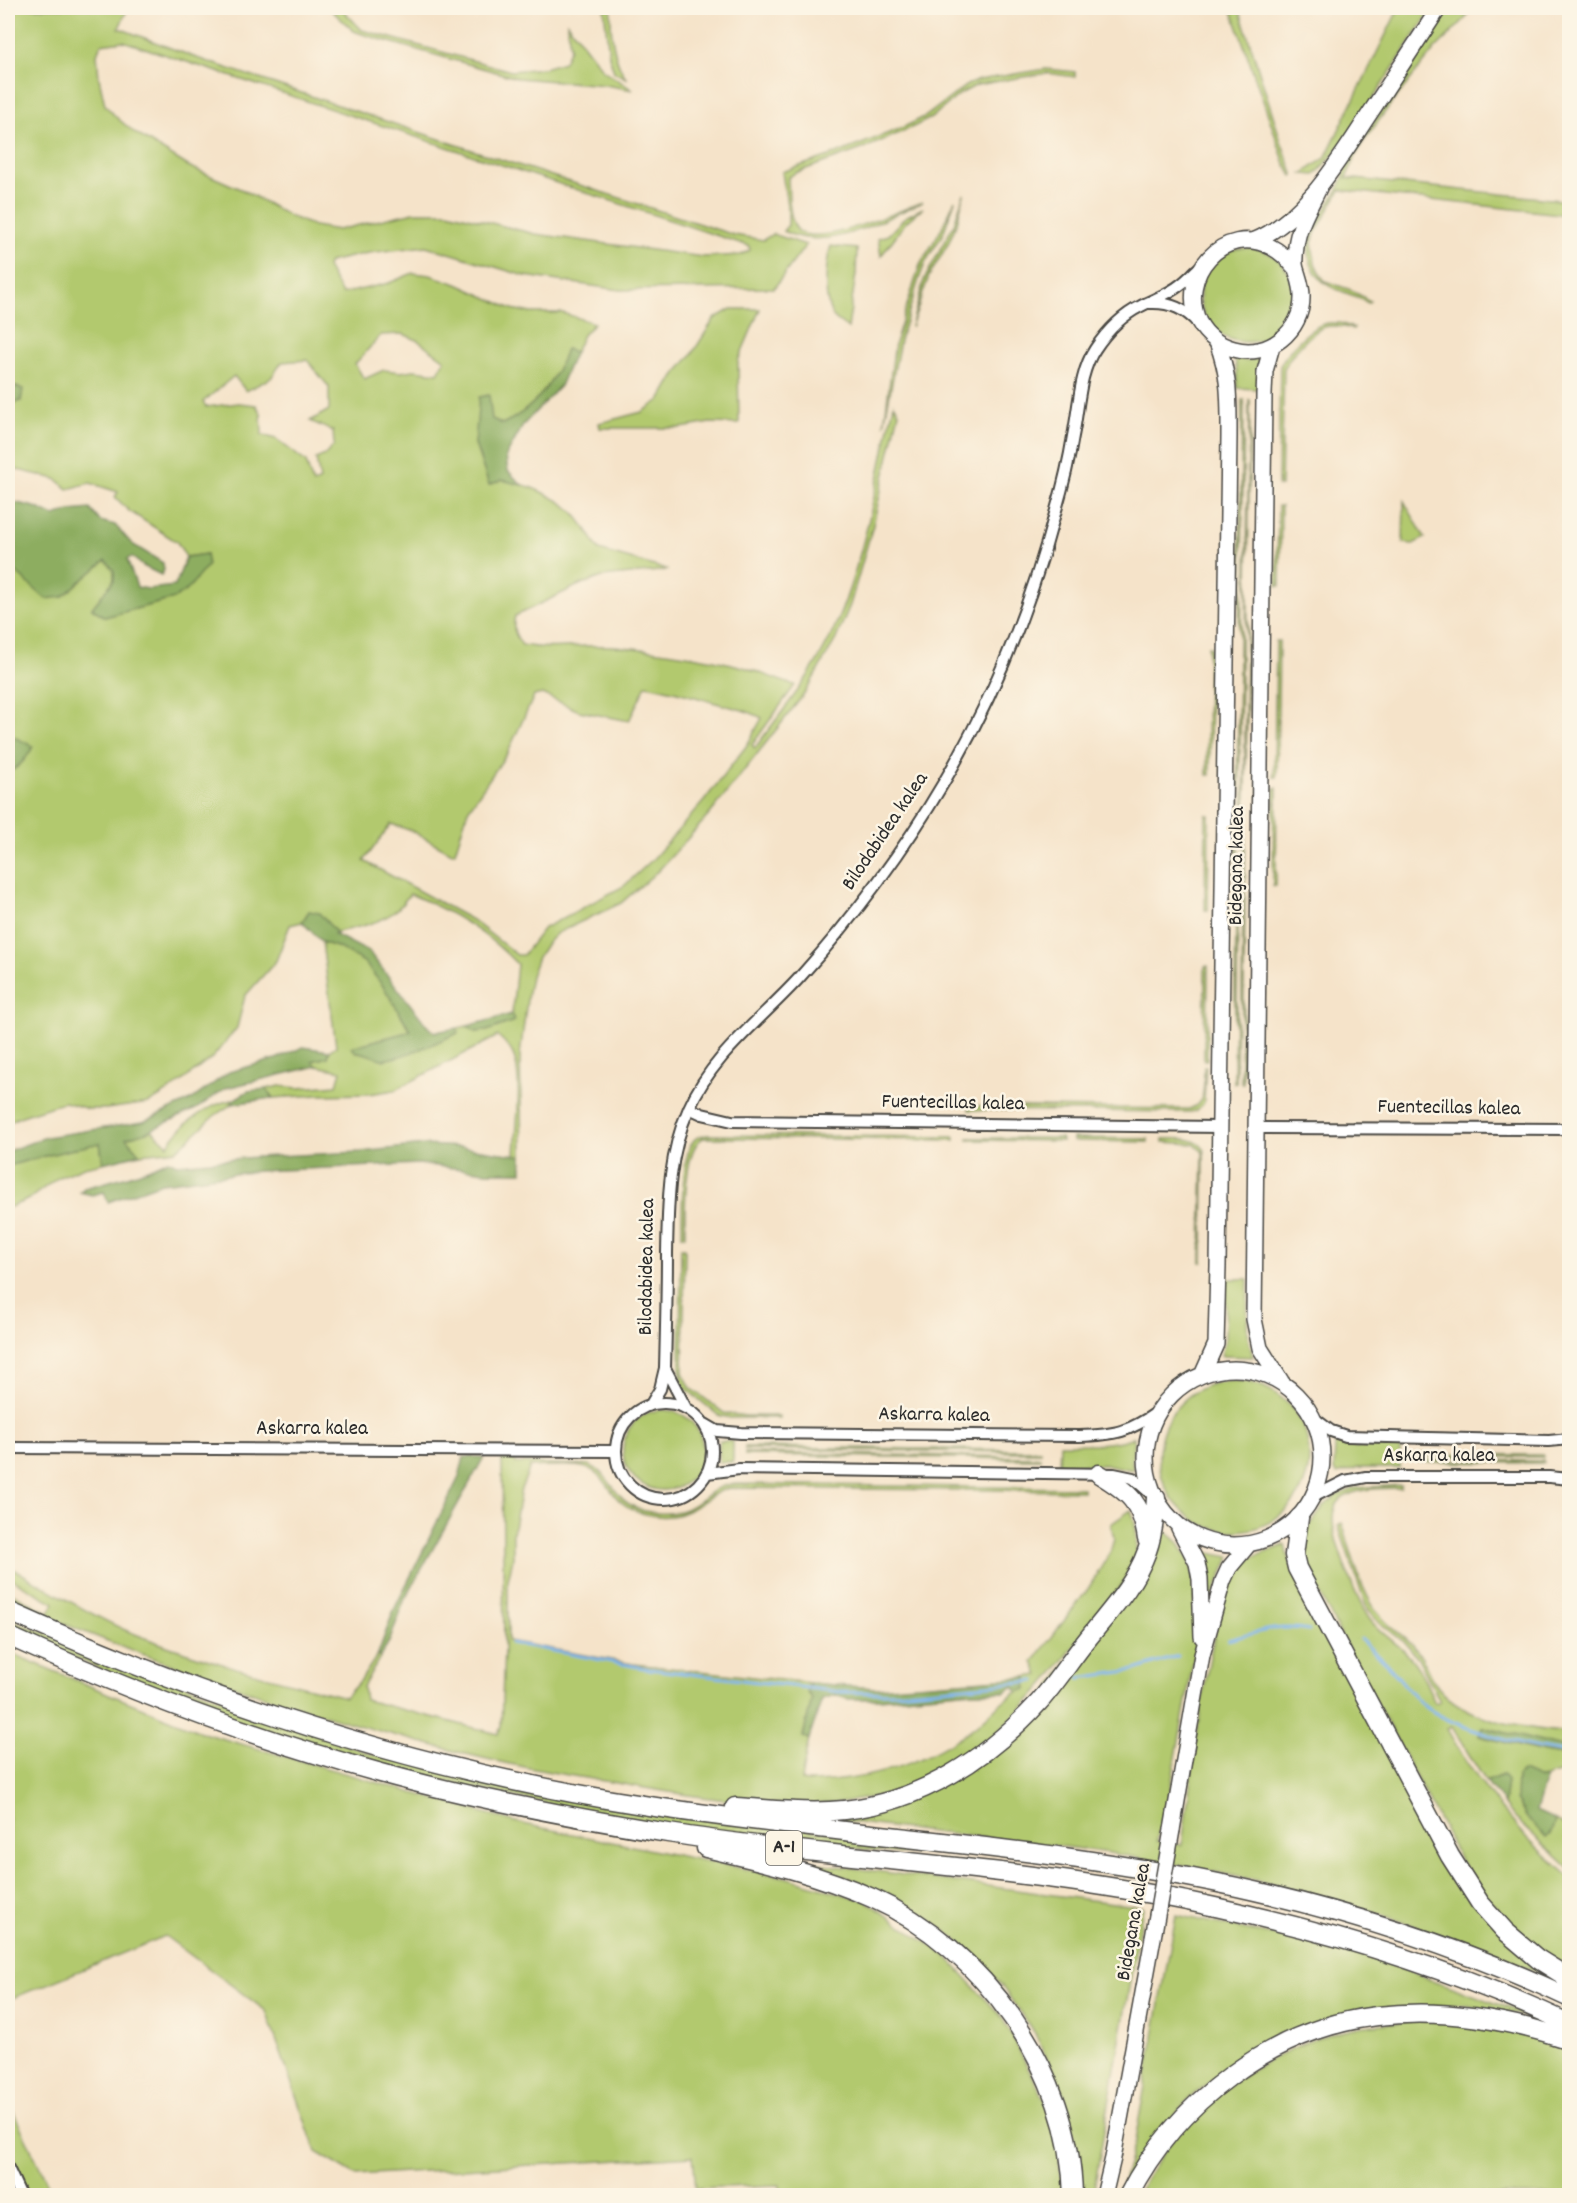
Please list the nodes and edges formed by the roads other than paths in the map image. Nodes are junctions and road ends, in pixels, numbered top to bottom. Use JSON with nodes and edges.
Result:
{"nodes":[{"id":1,"x":1439,"y":8,"type":"edge"},
{"id":2,"x":1319,"y":188,"type":"junction"},
{"id":3,"x":1253,"y":241,"type":"junction"},
{"id":4,"x":1203,"y":264,"type":"junction"},
{"id":5,"x":1295,"y":268,"type":"junction"},
{"id":6,"x":1146,"y":303,"type":"junction"},
{"id":7,"x":1201,"y":326,"type":"junction"},
{"id":8,"x":1217,"y":342,"type":"junction"},
{"id":9,"x":1272,"y":346,"type":"junction"},
{"id":10,"x":689,"y":1108,"type":"junction"},
{"id":11,"x":1220,"y":1127,"type":"junction"},
{"id":12,"x":1256,"y":1128,"type":"junction"},
{"id":13,"x":1569,"y":1130,"type":"edge"},
{"id":14,"x":665,"y":1368,"type":"junction"},
{"id":15,"x":1203,"y":1373,"type":"junction"},
{"id":16,"x":1281,"y":1381,"type":"junction"},
{"id":17,"x":651,"y":1404,"type":"junction"},
{"id":18,"x":686,"y":1408,"type":"junction"},
{"id":19,"x":1159,"y":1411,"type":"junction"},
{"id":20,"x":1315,"y":1419,"type":"junction"},
{"id":21,"x":705,"y":1425,"type":"junction"},
{"id":22,"x":1569,"y":1439,"type":"edge"},
{"id":23,"x":8,"y":1448,"type":"edge"},
{"id":24,"x":616,"y":1451,"type":"junction"},
{"id":25,"x":707,"y":1473,"type":"junction"},
{"id":26,"x":1099,"y":1474,"type":"junction"},
{"id":27,"x":1569,"y":1479,"type":"edge"},
{"id":28,"x":1313,"y":1497,"type":"junction"},
{"id":29,"x":1156,"y":1498,"type":"junction"},
{"id":30,"x":1299,"y":1518,"type":"junction"},
{"id":31,"x":1177,"y":1524,"type":"junction"},
{"id":32,"x":1249,"y":1544,"type":"junction"},
{"id":33,"x":1148,"y":1549,"type":"junction"},
{"id":34,"x":8,"y":1611,"type":"edge"},
{"id":35,"x":8,"y":1636,"type":"edge"},
{"id":36,"x":1202,"y":1655,"type":"junction"},
{"id":37,"x":644,"y":1806,"type":"junction"},
{"id":38,"x":564,"y":1815,"type":"junction"},
{"id":39,"x":1569,"y":1979,"type":"edge"},
{"id":40,"x":1569,"y":1998,"type":"edge"},
{"id":41,"x":1569,"y":2024,"type":"edge"},
{"id":42,"x":1569,"y":2040,"type":"edge"},
{"id":43,"x":8,"y":2168,"type":"edge"},
{"id":44,"x":21,"y":2196,"type":"edge"},
{"id":45,"x":1073,"y":2196,"type":"edge"},
{"id":46,"x":1104,"y":2196,"type":"edge"},
{"id":47,"x":1128,"y":2196,"type":"edge"}],
"edges":[{"from":1,"to":2,"type":"street"},
{"from":2,"to":3,"type":"street"},
{"from":2,"to":5,"type":"street"},
{"from":3,"to":4,"type":"street"},
{"from":3,"to":5,"type":"street"},
{"from":4,"to":6,"type":"street","name":"Bilodabidea kalea"},
{"from":4,"to":7,"type":"street"},
{"from":5,"to":9,"type":"street"},
{"from":6,"to":7,"type":"street"},
{"from":6,"to":10,"type":"street","name":"Bilodabidea kalea"},
{"from":7,"to":8,"type":"street"},
{"from":8,"to":9,"type":"street"},
{"from":8,"to":11,"type":"street","name":"Bidegana kalea"},
{"from":9,"to":12,"type":"street","name":"Bidegana kalea"},
{"from":10,"to":11,"type":"street","name":"Fuentecillas kalea"},
{"from":10,"to":14,"type":"street","name":"Bilodabidea kalea"},
{"from":11,"to":15,"type":"street","name":"Bidegana kalea"},
{"from":12,"to":13,"type":"street","name":"Fuentecillas kalea"},
{"from":12,"to":16,"type":"street","name":"Bidegana kalea"},
{"from":14,"to":17,"type":"street","name":"Bilodabidea kalea"},
{"from":14,"to":18,"type":"street","name":"Bilodabidea kalea"},
{"from":15,"to":16,"type":"street"},
{"from":15,"to":19,"type":"street"},
{"from":16,"to":20,"type":"street"},
{"from":17,"to":18,"type":"street"},
{"from":17,"to":24,"type":"street"},
{"from":18,"to":21,"type":"street"},
{"from":19,"to":21,"type":"street","name":"Askarra kalea"},
{"from":19,"to":29,"type":"street"},
{"from":20,"to":22,"type":"street","name":"Askarra kalea"},
{"from":20,"to":28,"type":"street"},
{"from":21,"to":25,"type":"street"},
{"from":23,"to":24,"type":"street","name":"Askarra kalea"},
{"from":24,"to":25,"type":"street"},
{"from":25,"to":26,"type":"street"},
{"from":26,"to":29,"type":"street"},
{"from":26,"to":33,"type":"highway"},
{"from":27,"to":28,"type":"street","name":"Askarra kalea"},
{"from":28,"to":30,"type":"street"},
{"from":29,"to":31,"type":"street"},
{"from":29,"to":33,"type":"highway"},
{"from":30,"to":32,"type":"street"},
{"from":30,"to":39,"type":"highway"},
{"from":31,"to":32,"type":"street"},
{"from":31,"to":36,"type":"street","name":"Bidegana kalea"},
{"from":32,"to":36,"type":"street","name":"Bidegana kalea"},
{"from":33,"to":37,"type":"highway"},
{"from":34,"to":37,"type":"highway","number":"A-1"},
{"from":35,"to":38,"type":"highway","number":"A-1"},
{"from":36,"to":46,"type":"street","name":"Bidegana kalea","bridge":true},
{"from":37,"to":40,"type":"highway","number":"A-1"},
{"from":38,"to":41,"type":"highway","number":"A-1"},
{"from":38,"to":45,"type":"highway"},
{"from":42,"to":47,"type":"highway"},
{"from":43,"to":44,"type":"street"}]}
